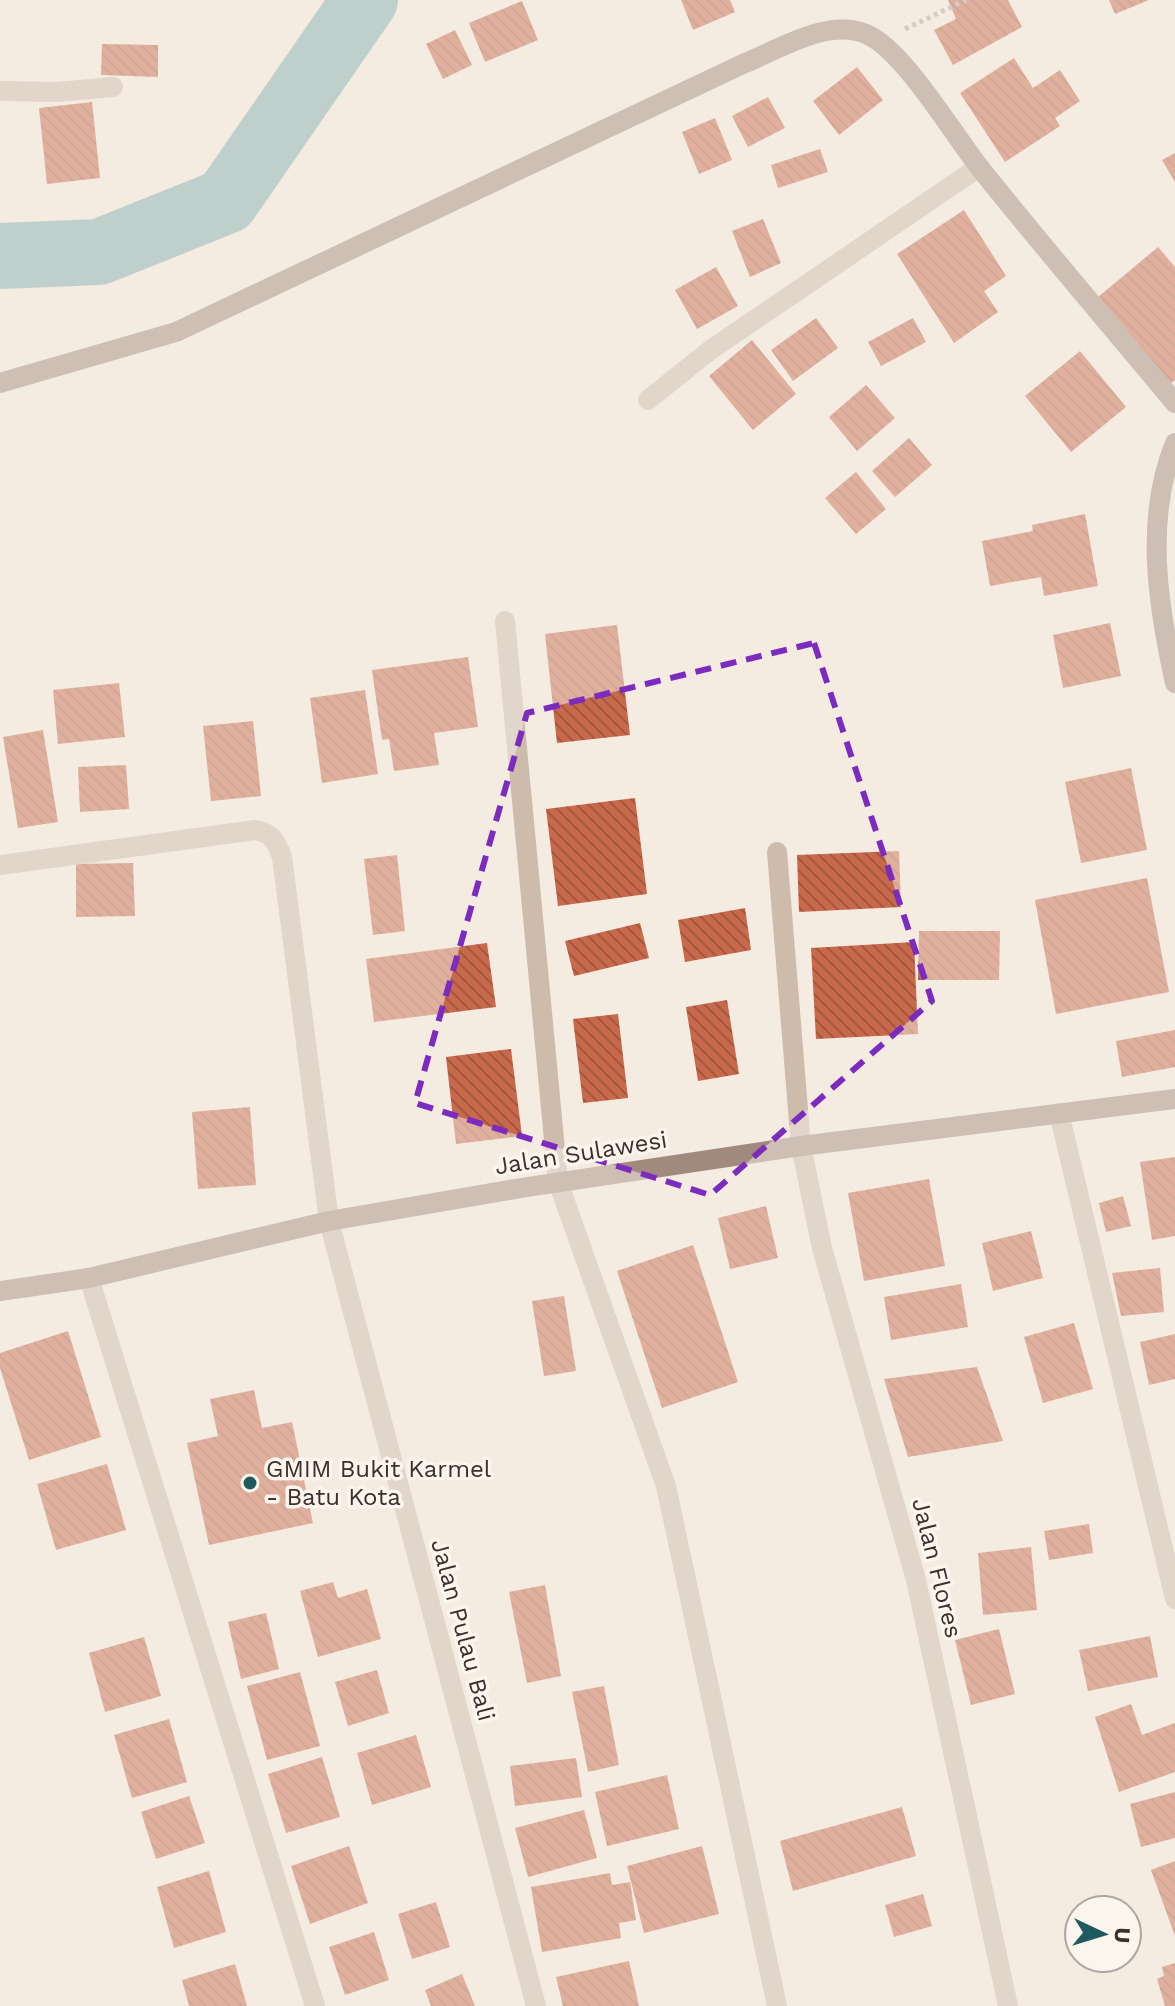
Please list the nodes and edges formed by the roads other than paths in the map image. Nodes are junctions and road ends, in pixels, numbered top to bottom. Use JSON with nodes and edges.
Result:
{"nodes":[{"id":1,"x":113,"y":87,"type":"dead end"},
{"id":2,"x":0,"y":91,"type":"edge"},
{"id":3,"x":979,"y":167,"type":"junction"},
{"id":4,"x":0,"y":383,"type":"edge"},
{"id":5,"x":648,"y":400,"type":"dead end"},
{"id":6,"x":1175,"y":403,"type":"edge"},
{"id":7,"x":1175,"y":443,"type":"edge"},
{"id":8,"x":505,"y":621,"type":"dead end"},
{"id":9,"x":1175,"y":683,"type":"edge"},
{"id":10,"x":777,"y":852,"type":"dead end"},
{"id":11,"x":0,"y":865,"type":"edge"},
{"id":12,"x":1175,"y":1099,"type":"edge"},
{"id":13,"x":1059,"y":1113,"type":"junction"},
{"id":14,"x":801,"y":1146,"type":"junction"},
{"id":15,"x":558,"y":1182,"type":"junction"},
{"id":16,"x":329,"y":1221,"type":"junction"},
{"id":17,"x":89,"y":1278,"type":"junction"},
{"id":18,"x":0,"y":1291,"type":"edge"},
{"id":19,"x":1175,"y":1599,"type":"edge"},
{"id":20,"x":315,"y":2006,"type":"edge"},
{"id":21,"x":536,"y":2006,"type":"edge"},
{"id":22,"x":777,"y":2006,"type":"edge"},
{"id":23,"x":1008,"y":2006,"type":"edge"}],
"edges":[{"from":1,"to":2,"type":"street"},
{"from":3,"to":4,"type":"main road"},
{"from":3,"to":5,"type":"street"},
{"from":3,"to":6,"type":"main road"},
{"from":7,"to":9,"type":"main road"},
{"from":8,"to":15,"type":"street"},
{"from":10,"to":14,"type":"street","name":"Jalan Flores"},
{"from":11,"to":16,"type":"street","name":"Jalan Pulau Bali"},
{"from":12,"to":13,"type":"main road","name":"Jalan Sulawesi"},
{"from":13,"to":14,"type":"main road","name":"Jalan Sulawesi"},
{"from":13,"to":19,"type":"street"},
{"from":14,"to":15,"type":"main road","name":"Jalan Sulawesi"},
{"from":14,"to":23,"type":"street","name":"Jalan Flores"},
{"from":15,"to":16,"type":"main road","name":"Jalan Sulawesi"},
{"from":15,"to":22,"type":"street"},
{"from":16,"to":17,"type":"main road","name":"Jalan Sulawesi"},
{"from":16,"to":21,"type":"street","name":"Jalan Pulau Bali"},
{"from":17,"to":18,"type":"main road","name":"Jalan Sulawesi"},
{"from":17,"to":20,"type":"street"}]}
